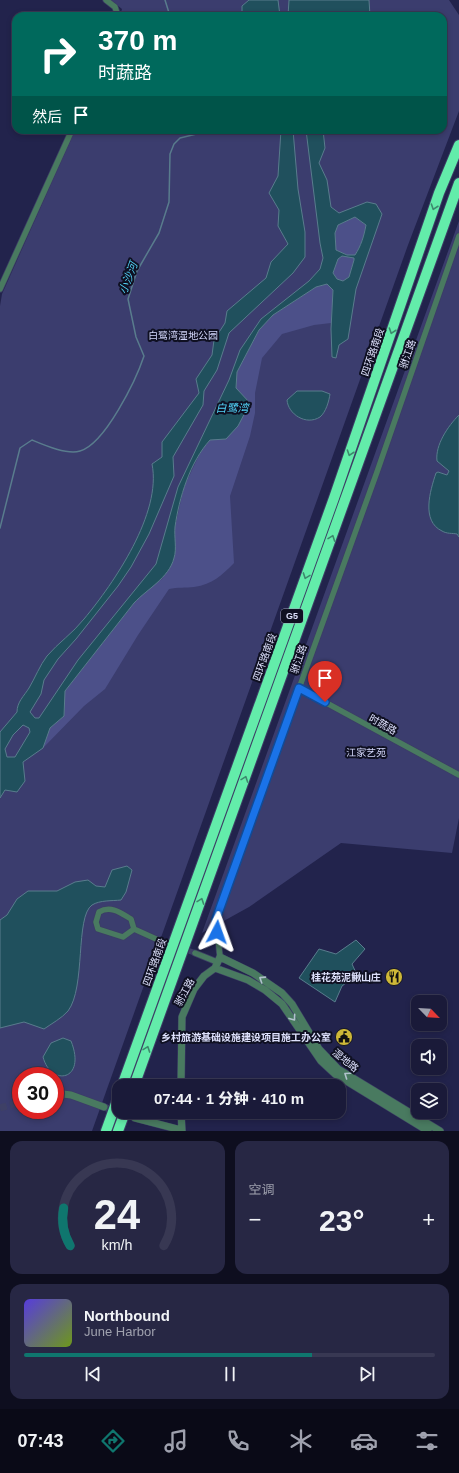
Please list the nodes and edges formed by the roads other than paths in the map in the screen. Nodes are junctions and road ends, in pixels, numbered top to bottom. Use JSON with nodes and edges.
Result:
{"nodes":[{"id":1,"x":106,"y":0,"type":"edge"},
{"id":2,"x":117,"y":12,"type":"edge"},
{"id":3,"x":70,"y":134,"type":"edge"},
{"id":4,"x":459,"y":136,"type":"edge"},
{"id":5,"x":459,"y":145,"type":"edge"},
{"id":6,"x":459,"y":183,"type":"edge"},
{"id":7,"x":439,"y":192,"type":"junction"},
{"id":8,"x":459,"y":236,"type":"edge"},
{"id":9,"x":0,"y":289,"type":"edge"},
{"id":10,"x":299,"y":688,"type":"junction"},
{"id":11,"x":459,"y":775,"type":"edge"},
{"id":12,"x":134,"y":930,"type":"junction"},
{"id":13,"x":166,"y":943,"type":"dead end"},
{"id":14,"x":195,"y":953,"type":"tunnel mouth"},
{"id":15,"x":218,"y":962,"type":"junction"},
{"id":16,"x":125,"y":1079,"type":"edge"},
{"id":17,"x":137,"y":1079,"type":"edge"},
{"id":18,"x":180,"y":1079,"type":"edge"},
{"id":19,"x":64,"y":1095,"type":"edge"},
{"id":20,"x":104,"y":1107,"type":"tunnel mouth"},
{"id":21,"x":112,"y":1115,"type":"edge"},
{"id":22,"x":139,"y":1119,"type":"tunnel mouth"},
{"id":23,"x":180,"y":1119,"type":"edge"},
{"id":24,"x":106,"y":1131,"type":"edge"},
{"id":25,"x":181,"y":1131,"type":"edge"},
{"id":26,"x":428,"y":1131,"type":"edge"},
{"id":27,"x":440,"y":1131,"type":"edge"}],
"edges":[{"from":1,"to":2,"type":"street"},
{"from":3,"to":9,"type":"street"},
{"from":4,"to":7,"type":"highway"},
{"from":5,"to":7,"type":"highway","name":"四环路南段","number":"G5"},
{"from":17,"to":6,"type":"highway","number":"G5","one_way":true},
{"from":7,"to":16,"type":"highway","name":"四环路南段","number":"G5","one_way":true},
{"from":8,"to":10,"type":"street","name":"驸江路"},
{"from":10,"to":11,"type":"street","name":"时蔬路"},
{"from":10,"to":15,"type":"street","name":"驸江路"},
{"from":12,"to":12,"type":"street"},
{"from":12,"to":13,"type":"street"},
{"from":14,"to":15,"type":"street"},
{"from":15,"to":18,"type":"street","name":"驸江路"},
{"from":15,"to":26,"type":"street","name":"湿地路","one_way":true},
{"from":27,"to":15,"type":"street","name":"湿地路","one_way":true},
{"from":19,"to":20,"type":"street"},
{"from":21,"to":24,"type":"highway"},
{"from":22,"to":25,"type":"street"},
{"from":23,"to":25,"type":"street"}]}
